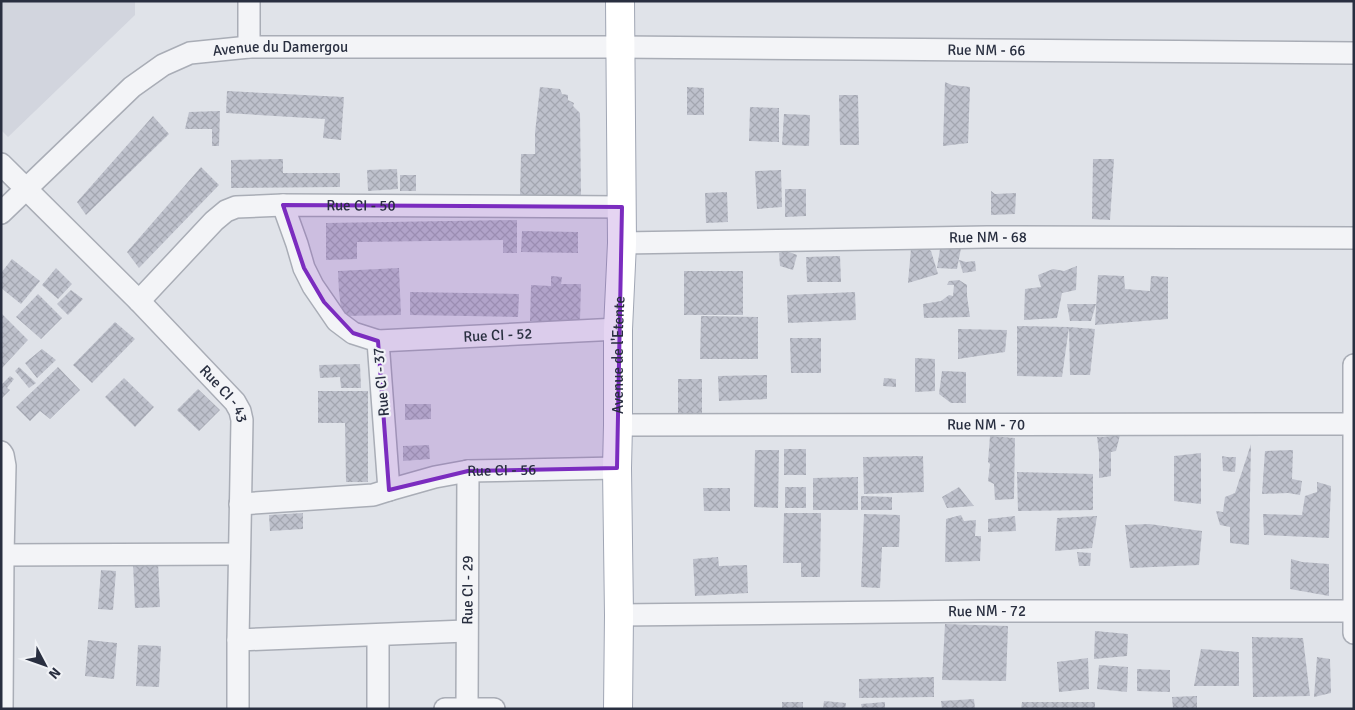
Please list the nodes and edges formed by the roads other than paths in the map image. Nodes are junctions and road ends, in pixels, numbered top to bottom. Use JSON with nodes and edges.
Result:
{"nodes":[{"id":1,"x":249,"y":1,"type":"edge"},
{"id":2,"x":620,"y":1,"type":"edge"},
{"id":3,"x":249,"y":47,"type":"junction"},
{"id":4,"x":619,"y":47,"type":"junction"},
{"id":5,"x":1354,"y":53,"type":"edge"},
{"id":6,"x":1,"y":164,"type":"edge"},
{"id":7,"x":26,"y":189,"type":"junction"},
{"id":8,"x":283,"y":205,"type":"junction"},
{"id":9,"x":622,"y":207,"type":"junction"},
{"id":10,"x":1,"y":213,"type":"edge"},
{"id":11,"x":1354,"y":238,"type":"edge"},
{"id":12,"x":622,"y":243,"type":"junction"},
{"id":13,"x":140,"y":301,"type":"junction"},
{"id":14,"x":618,"y":329,"type":"junction"},
{"id":15,"x":378,"y":341,"type":"junction"},
{"id":16,"x":1354,"y":365,"type":"edge"},
{"id":17,"x":1353,"y":424,"type":"edge"},
{"id":18,"x":618,"y":425,"type":"junction"},
{"id":19,"x":1,"y":452,"type":"edge"},
{"id":20,"x":617,"y":468,"type":"junction"},
{"id":21,"x":468,"y":471,"type":"junction"},
{"id":22,"x":381,"y":493,"type":"junction"},
{"id":23,"x":240,"y":504,"type":"junction"},
{"id":24,"x":239,"y":554,"type":"junction"},
{"id":25,"x":2,"y":555,"type":"edge"},
{"id":26,"x":1353,"y":611,"type":"edge"},
{"id":27,"x":619,"y":615,"type":"junction"},
{"id":28,"x":466,"y":631,"type":"junction"},
{"id":29,"x":1354,"y":633,"type":"edge"},
{"id":30,"x":378,"y":635,"type":"junction"},
{"id":31,"x":238,"y":640,"type":"junction"},
{"id":32,"x":467,"y":708,"type":"edge"},
{"id":33,"x":2,"y":709,"type":"edge"},
{"id":34,"x":238,"y":709,"type":"edge"},
{"id":35,"x":378,"y":709,"type":"edge"},
{"id":36,"x":445,"y":709,"type":"edge"},
{"id":37,"x":494,"y":709,"type":"edge"},
{"id":38,"x":618,"y":709,"type":"edge"}],
"edges":[{"from":1,"to":3,"type":"street"},
{"from":2,"to":4,"type":"main road","name":"Avenue de l'Etente"},
{"from":3,"to":4,"type":"street","name":"Avenue du Damergou"},
{"from":3,"to":7,"type":"street","name":"Avenue du Damergou"},
{"from":4,"to":5,"type":"street","name":"Rue NM - 66"},
{"from":4,"to":9,"type":"main road","name":"Avenue de l'Etente"},
{"from":6,"to":7,"type":"street","name":"Rue CI - 43"},
{"from":7,"to":10,"type":"street","name":"Avenue du Damergou"},
{"from":7,"to":13,"type":"street","name":"Rue CI - 43"},
{"from":8,"to":9,"type":"street","name":"Rue CI - 50"},
{"from":8,"to":13,"type":"street","name":"Rue CI - 50"},
{"from":8,"to":15,"type":"street","name":"Rue CI - 37"},
{"from":9,"to":12,"type":"main road","name":"Avenue de l'Etente"},
{"from":11,"to":12,"type":"street","name":"Rue NM - 68"},
{"from":12,"to":14,"type":"main road","name":"Avenue de l'Etente"},
{"from":13,"to":23,"type":"street","name":"Rue CI - 43"},
{"from":14,"to":15,"type":"street","name":"Rue CI - 52"},
{"from":14,"to":18,"type":"main road","name":"Avenue de l'Etente"},
{"from":15,"to":22,"type":"street","name":"Rue CI - 37"},
{"from":16,"to":17,"type":"street"},
{"from":17,"to":18,"type":"street","name":"Rue NM - 70"},
{"from":17,"to":26,"type":"street"},
{"from":18,"to":20,"type":"main road","name":"Avenue de l'Etente"},
{"from":19,"to":25,"type":"street"},
{"from":20,"to":21,"type":"street","name":"Rue CI - 56"},
{"from":20,"to":27,"type":"main road","name":"Avenue de l'Etente"},
{"from":21,"to":22,"type":"street","name":"Rue CI - 56"},
{"from":21,"to":28,"type":"street","name":"Rue CI - 29"},
{"from":22,"to":23,"type":"street","name":"Rue CI - 56"},
{"from":23,"to":24,"type":"street","name":"Rue CI - 43"},
{"from":24,"to":25,"type":"street"},
{"from":24,"to":31,"type":"street","name":"Rue CI - 43"},
{"from":25,"to":33,"type":"street"},
{"from":26,"to":27,"type":"street","name":"Rue NM - 72"},
{"from":26,"to":29,"type":"street"},
{"from":27,"to":38,"type":"main road","name":"Avenue de l'Etente"},
{"from":28,"to":30,"type":"street"},
{"from":28,"to":32,"type":"street","name":"Rue CI - 29"},
{"from":30,"to":31,"type":"street"},
{"from":30,"to":35,"type":"street"},
{"from":31,"to":34,"type":"street","name":"Rue CI - 43"},
{"from":32,"to":36,"type":"street"},
{"from":32,"to":37,"type":"street"}]}
